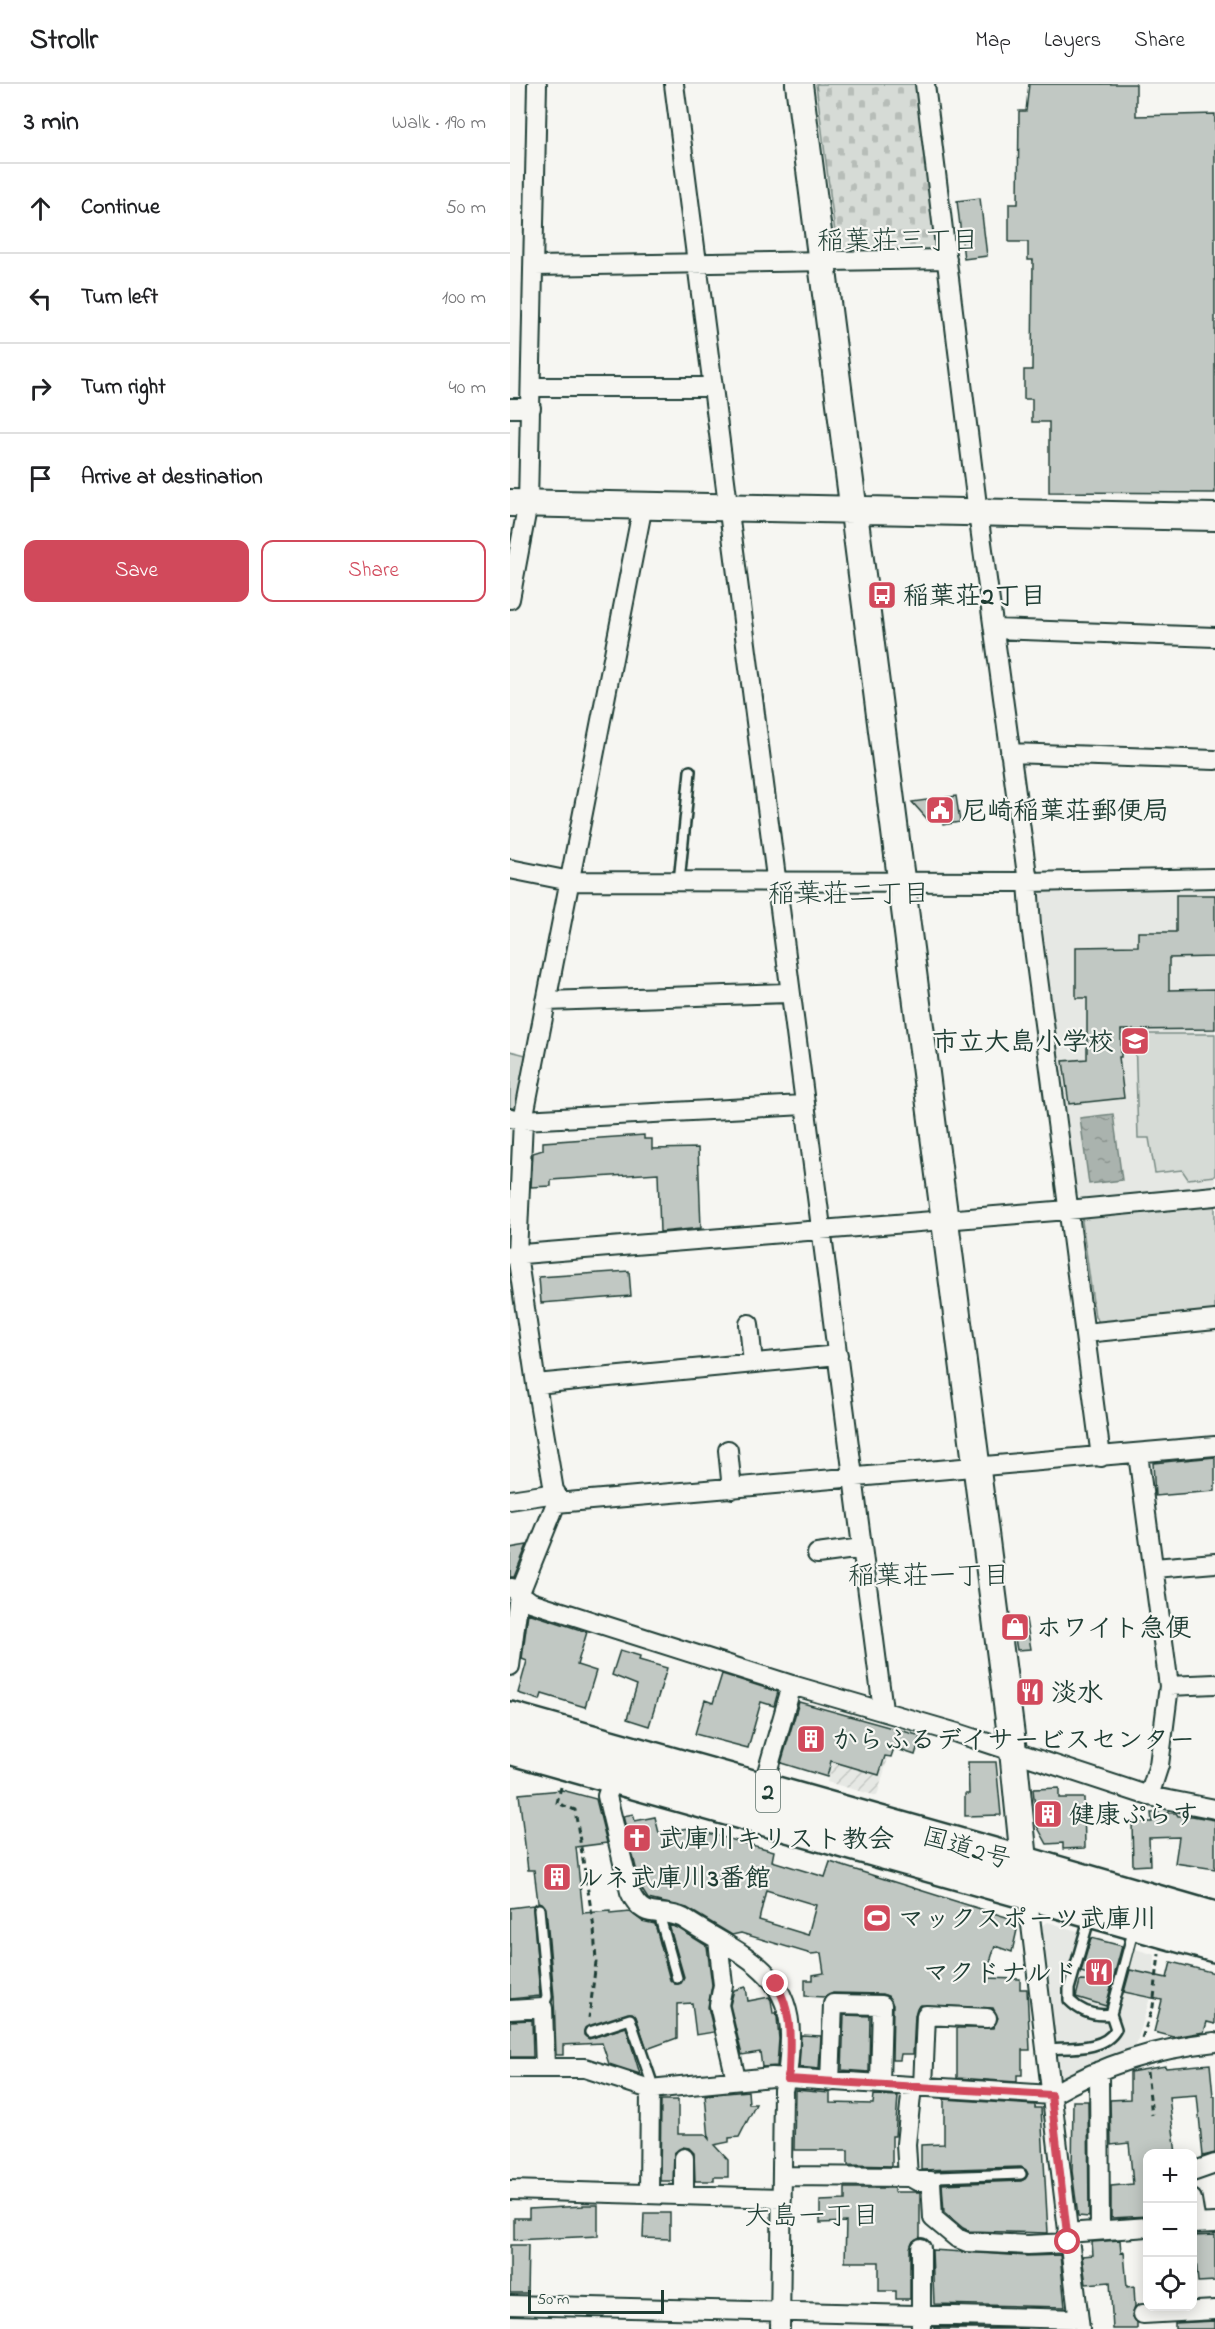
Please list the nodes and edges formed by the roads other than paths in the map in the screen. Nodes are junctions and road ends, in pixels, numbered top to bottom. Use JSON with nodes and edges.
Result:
{"nodes":[{"id":1,"x":537,"y":84,"type":"edge"},
{"id":2,"x":674,"y":84,"type":"edge"},
{"id":3,"x":799,"y":84,"type":"edge"},
{"id":4,"x":925,"y":84,"type":"edge"},
{"id":5,"x":947,"y":259,"type":"junction"},
{"id":6,"x":821,"y":261,"type":"junction"},
{"id":7,"x":696,"y":264,"type":"junction"},
{"id":8,"x":535,"y":266,"type":"junction"},
{"id":9,"x":531,"y":387,"type":"junction"},
{"id":10,"x":712,"y":387,"type":"junction"},
{"id":11,"x":510,"y":408,"type":"edge"},
{"id":12,"x":531,"y":408,"type":"junction"},
{"id":13,"x":519,"y":503,"type":"edge"},
{"id":14,"x":643,"y":505,"type":"junction"},
{"id":15,"x":727,"y":506,"type":"junction"},
{"id":16,"x":853,"y":510,"type":"junction"},
{"id":17,"x":978,"y":513,"type":"junction"},
{"id":18,"x":1215,"y":517,"type":"edge"},
{"id":19,"x":510,"y":599,"type":"edge"},
{"id":20,"x":994,"y":629,"type":"junction"},
{"id":21,"x":1215,"y":638,"type":"edge"},
{"id":22,"x":1010,"y":753,"type":"junction"},
{"id":23,"x":1215,"y":760,"type":"edge"},
{"id":24,"x":690,"y":771,"type":"dead end"},
{"id":25,"x":510,"y":869,"type":"edge"},
{"id":26,"x":1215,"y":879,"type":"edge"},
{"id":27,"x":570,"y":881,"type":"junction"},
{"id":28,"x":902,"y":881,"type":"junction"},
{"id":29,"x":679,"y":882,"type":"junction"},
{"id":30,"x":776,"y":882,"type":"junction"},
{"id":31,"x":1028,"y":882,"type":"junction"},
{"id":32,"x":789,"y":993,"type":"junction"},
{"id":33,"x":546,"y":1000,"type":"junction"},
{"id":34,"x":804,"y":1105,"type":"junction"},
{"id":35,"x":516,"y":1119,"type":"edge"},
{"id":36,"x":1215,"y":1196,"type":"edge"},
{"id":37,"x":1068,"y":1210,"type":"junction"},
{"id":38,"x":945,"y":1220,"type":"junction"},
{"id":39,"x":821,"y":1230,"type":"junction"},
{"id":40,"x":514,"y":1255,"type":"edge"},
{"id":41,"x":1215,"y":1320,"type":"edge"},
{"id":42,"x":749,"y":1324,"type":"dead end"},
{"id":43,"x":1085,"y":1333,"type":"junction"},
{"id":44,"x":838,"y":1355,"type":"junction"},
{"id":45,"x":753,"y":1363,"type":"junction"},
{"id":46,"x":536,"y":1383,"type":"junction"},
{"id":47,"x":1215,"y":1446,"type":"edge"},
{"id":48,"x":728,"y":1450,"type":"dead end"},
{"id":49,"x":1138,"y":1454,"type":"junction"},
{"id":50,"x":1101,"y":1456,"type":"junction"},
{"id":51,"x":977,"y":1468,"type":"junction"},
{"id":52,"x":854,"y":1478,"type":"junction"},
{"id":53,"x":732,"y":1489,"type":"junction"},
{"id":54,"x":556,"y":1498,"type":"junction"},
{"id":55,"x":510,"y":1500,"type":"edge"},
{"id":56,"x":862,"y":1548,"type":"junction"},
{"id":57,"x":817,"y":1554,"type":"dead end"},
{"id":58,"x":1215,"y":1563,"type":"edge"},
{"id":59,"x":1154,"y":1568,"type":"junction"},
{"id":60,"x":513,"y":1591,"type":"edge"},
{"id":61,"x":510,"y":1666,"type":"edge"},
{"id":62,"x":792,"y":1684,"type":"junction"},
{"id":63,"x":1215,"y":1684,"type":"edge"},
{"id":64,"x":1169,"y":1686,"type":"junction"},
{"id":65,"x":883,"y":1710,"type":"junction"},
{"id":66,"x":510,"y":1719,"type":"edge"},
{"id":67,"x":510,"y":1747,"type":"edge"},
{"id":68,"x":1013,"y":1751,"type":"junction"},
{"id":69,"x":614,"y":1776,"type":"junction"},
{"id":70,"x":762,"y":1790,"type":"junction"},
{"id":71,"x":1149,"y":1796,"type":"junction"},
{"id":72,"x":1215,"y":1809,"type":"edge"},
{"id":73,"x":1026,"y":1878,"type":"junction"},
{"id":74,"x":539,"y":1909,"type":"dead end"},
{"id":75,"x":1092,"y":1910,"type":"junction"},
{"id":76,"x":659,"y":1914,"type":"junction"},
{"id":77,"x":1215,"y":1919,"type":"edge"},
{"id":78,"x":1148,"y":1926,"type":"junction"},
{"id":79,"x":718,"y":1940,"type":"junction"},
{"id":80,"x":1215,"y":1945,"type":"edge"},
{"id":81,"x":677,"y":1978,"type":"dead end"},
{"id":82,"x":543,"y":2008,"type":"junction"},
{"id":83,"x":510,"y":2010,"type":"edge"},
{"id":84,"x":1111,"y":2014,"type":"junction"},
{"id":85,"x":987,"y":2018,"type":"dead end"},
{"id":86,"x":590,"y":2032,"type":"road end"},
{"id":87,"x":1215,"y":2043,"type":"edge"},
{"id":88,"x":1045,"y":2049,"type":"junction"},
{"id":89,"x":510,"y":2068,"type":"edge"},
{"id":90,"x":545,"y":2068,"type":"junction"},
{"id":91,"x":1099,"y":2071,"type":"junction"},
{"id":92,"x":736,"y":2079,"type":"junction"},
{"id":93,"x":787,"y":2079,"type":"junction"},
{"id":94,"x":830,"y":2082,"type":"junction"},
{"id":95,"x":880,"y":2084,"type":"junction"},
{"id":96,"x":917,"y":2086,"type":"junction"},
{"id":97,"x":652,"y":2089,"type":"junction"},
{"id":98,"x":1051,"y":2095,"type":"junction"},
{"id":99,"x":684,"y":2158,"type":"dead end"},
{"id":100,"x":1215,"y":2164,"type":"edge"},
{"id":101,"x":1197,"y":2170,"type":"edge"},
{"id":102,"x":1021,"y":2174,"type":"dead end"},
{"id":103,"x":782,"y":2176,"type":"junction"},
{"id":104,"x":908,"y":2177,"type":"junction"},
{"id":105,"x":931,"y":2181,"type":"junction"},
{"id":106,"x":510,"y":2190,"type":"edge"},
{"id":107,"x":649,"y":2194,"type":"junction"},
{"id":108,"x":684,"y":2195,"type":"junction"},
{"id":109,"x":782,"y":2198,"type":"junction"},
{"id":110,"x":1215,"y":2223,"type":"edge"},
{"id":111,"x":1197,"y":2224,"type":"edge"},
{"id":112,"x":1143,"y":2227,"type":"edge"},
{"id":113,"x":1100,"y":2230,"type":"junction"},
{"id":114,"x":1068,"y":2237,"type":"junction"},
{"id":115,"x":921,"y":2248,"type":"dead end"},
{"id":116,"x":510,"y":2306,"type":"edge"},
{"id":117,"x":1215,"y":2310,"type":"edge"},
{"id":118,"x":1143,"y":2314,"type":"dead end"},
{"id":119,"x":780,"y":2320,"type":"edge"},
{"id":120,"x":921,"y":2323,"type":"edge"},
{"id":121,"x":1079,"y":2324,"type":"edge"}],
"edges":[{"from":1,"to":8,"type":"street"},
{"from":2,"to":7,"type":"street"},
{"from":3,"to":6,"type":"street"},
{"from":4,"to":5,"type":"street"},
{"from":5,"to":6,"type":"street"},
{"from":5,"to":17,"type":"street"},
{"from":6,"to":7,"type":"street"},
{"from":6,"to":16,"type":"street"},
{"from":7,"to":8,"type":"street"},
{"from":7,"to":10,"type":"street"},
{"from":8,"to":9,"type":"street"},
{"from":9,"to":10,"type":"street"},
{"from":9,"to":12,"type":"street"},
{"from":10,"to":15,"type":"street"},
{"from":11,"to":12,"type":"street"},
{"from":12,"to":13,"type":"street"},
{"from":13,"to":14,"type":"street"},
{"from":13,"to":19,"type":"street"},
{"from":14,"to":15,"type":"street"},
{"from":14,"to":27,"type":"street"},
{"from":15,"to":16,"type":"street"},
{"from":15,"to":30,"type":"street"},
{"from":16,"to":17,"type":"street"},
{"from":16,"to":28,"type":"street"},
{"from":17,"to":18,"type":"street"},
{"from":17,"to":20,"type":"street"},
{"from":20,"to":21,"type":"street"},
{"from":20,"to":22,"type":"street"},
{"from":22,"to":23,"type":"street"},
{"from":22,"to":31,"type":"street"},
{"from":24,"to":29,"type":"lane"},
{"from":25,"to":27,"type":"street"},
{"from":26,"to":31,"type":"street"},
{"from":27,"to":29,"type":"street"},
{"from":27,"to":33,"type":"street"},
{"from":28,"to":30,"type":"street"},
{"from":28,"to":31,"type":"street"},
{"from":28,"to":38,"type":"street"},
{"from":29,"to":30,"type":"street"},
{"from":30,"to":32,"type":"street"},
{"from":31,"to":37,"type":"street"},
{"from":32,"to":33,"type":"street"},
{"from":32,"to":34,"type":"street"},
{"from":33,"to":35,"type":"street"},
{"from":34,"to":35,"type":"street"},
{"from":34,"to":39,"type":"street"},
{"from":35,"to":40,"type":"street"},
{"from":36,"to":37,"type":"street"},
{"from":37,"to":38,"type":"street"},
{"from":37,"to":43,"type":"street"},
{"from":38,"to":39,"type":"street"},
{"from":38,"to":51,"type":"street"},
{"from":39,"to":40,"type":"street"},
{"from":39,"to":44,"type":"street"},
{"from":40,"to":46,"type":"street"},
{"from":41,"to":43,"type":"street"},
{"from":42,"to":45,"type":"street"},
{"from":43,"to":50,"type":"street"},
{"from":44,"to":45,"type":"street"},
{"from":44,"to":52,"type":"street"},
{"from":45,"to":46,"type":"street"},
{"from":46,"to":54,"type":"street"},
{"from":47,"to":49,"type":"street"},
{"from":48,"to":53,"type":"street"},
{"from":49,"to":50,"type":"street"},
{"from":49,"to":59,"type":"street"},
{"from":50,"to":51,"type":"street"},
{"from":51,"to":52,"type":"street"},
{"from":51,"to":68,"type":"street"},
{"from":52,"to":53,"type":"street"},
{"from":52,"to":56,"type":"street"},
{"from":53,"to":54,"type":"street"},
{"from":54,"to":55,"type":"street"},
{"from":54,"to":60,"type":"street"},
{"from":56,"to":57,"type":"street"},
{"from":56,"to":65,"type":"street"},
{"from":58,"to":59,"type":"street"},
{"from":59,"to":64,"type":"street"},
{"from":60,"to":61,"type":"street"},
{"from":60,"to":62,"type":"street"},
{"from":62,"to":65,"type":"street"},
{"from":62,"to":70,"type":"street"},
{"from":63,"to":64,"type":"street"},
{"from":64,"to":71,"type":"street"},
{"from":65,"to":68,"type":"street"},
{"from":66,"to":70,"type":"highway","name":"国道2号","number":"2"},
{"from":67,"to":69,"type":"highway","name":"国道2号","number":"2"},
{"from":68,"to":71,"type":"street"},
{"from":68,"to":73,"type":"street"},
{"from":69,"to":73,"type":"highway","name":"国道2号","number":"2"},
{"from":69,"to":76,"type":"street"},
{"from":70,"to":73,"type":"highway","name":"国道2号","number":"2"},
{"from":71,"to":72,"type":"street"},
{"from":73,"to":75,"type":"highway","name":"国道2号","number":"2"},
{"from":73,"to":77,"type":"highway","name":"国道2号","number":"2"},
{"from":73,"to":88,"type":"street"},
{"from":74,"to":82,"type":"lane"},
{"from":75,"to":78,"type":"highway","name":"国道2号","number":"2"},
{"from":75,"to":84,"type":"lane"},
{"from":76,"to":79,"type":"street"},
{"from":76,"to":81,"type":"lane"},
{"from":78,"to":80,"type":"highway","name":"国道2号","number":"2"},
{"from":78,"to":84,"type":"lane"},
{"from":79,"to":92,"type":"street"},
{"from":79,"to":93,"type":"street"},
{"from":82,"to":83,"type":"street"},
{"from":82,"to":90,"type":"street"},
{"from":84,"to":88,"type":"lane"},
{"from":85,"to":96,"type":"street"},
{"from":86,"to":97,"type":"lane"},
{"from":87,"to":91,"type":"street"},
{"from":88,"to":98,"type":"street"},
{"from":89,"to":90,"type":"street"},
{"from":90,"to":97,"type":"street"},
{"from":91,"to":98,"type":"street"},
{"from":91,"to":113,"type":"street"},
{"from":92,"to":93,"type":"street"},
{"from":92,"to":97,"type":"street"},
{"from":93,"to":94,"type":"street"},
{"from":93,"to":103,"type":"street"},
{"from":94,"to":95,"type":"street"},
{"from":94,"to":95,"type":"street"},
{"from":95,"to":96,"type":"street"},
{"from":96,"to":98,"type":"street"},
{"from":96,"to":104,"type":"street"},
{"from":97,"to":107,"type":"street"},
{"from":98,"to":114,"type":"street"},
{"from":99,"to":108,"type":"street"},
{"from":100,"to":101,"type":"street"},
{"from":102,"to":105,"type":"lane"},
{"from":103,"to":104,"type":"street"},
{"from":103,"to":109,"type":"street"},
{"from":104,"to":105,"type":"street"},
{"from":105,"to":114,"type":"street"},
{"from":106,"to":107,"type":"street"},
{"from":107,"to":108,"type":"street"},
{"from":108,"to":109,"type":"street"},
{"from":109,"to":119,"type":"street"},
{"from":110,"to":111,"type":"street"},
{"from":112,"to":113,"type":"street"},
{"from":113,"to":114,"type":"street"},
{"from":114,"to":121,"type":"street"},
{"from":115,"to":120,"type":"street"},
{"from":116,"to":119,"type":"street"},
{"from":117,"to":118,"type":"street"},
{"from":119,"to":120,"type":"street"},
{"from":120,"to":121,"type":"street"}]}
